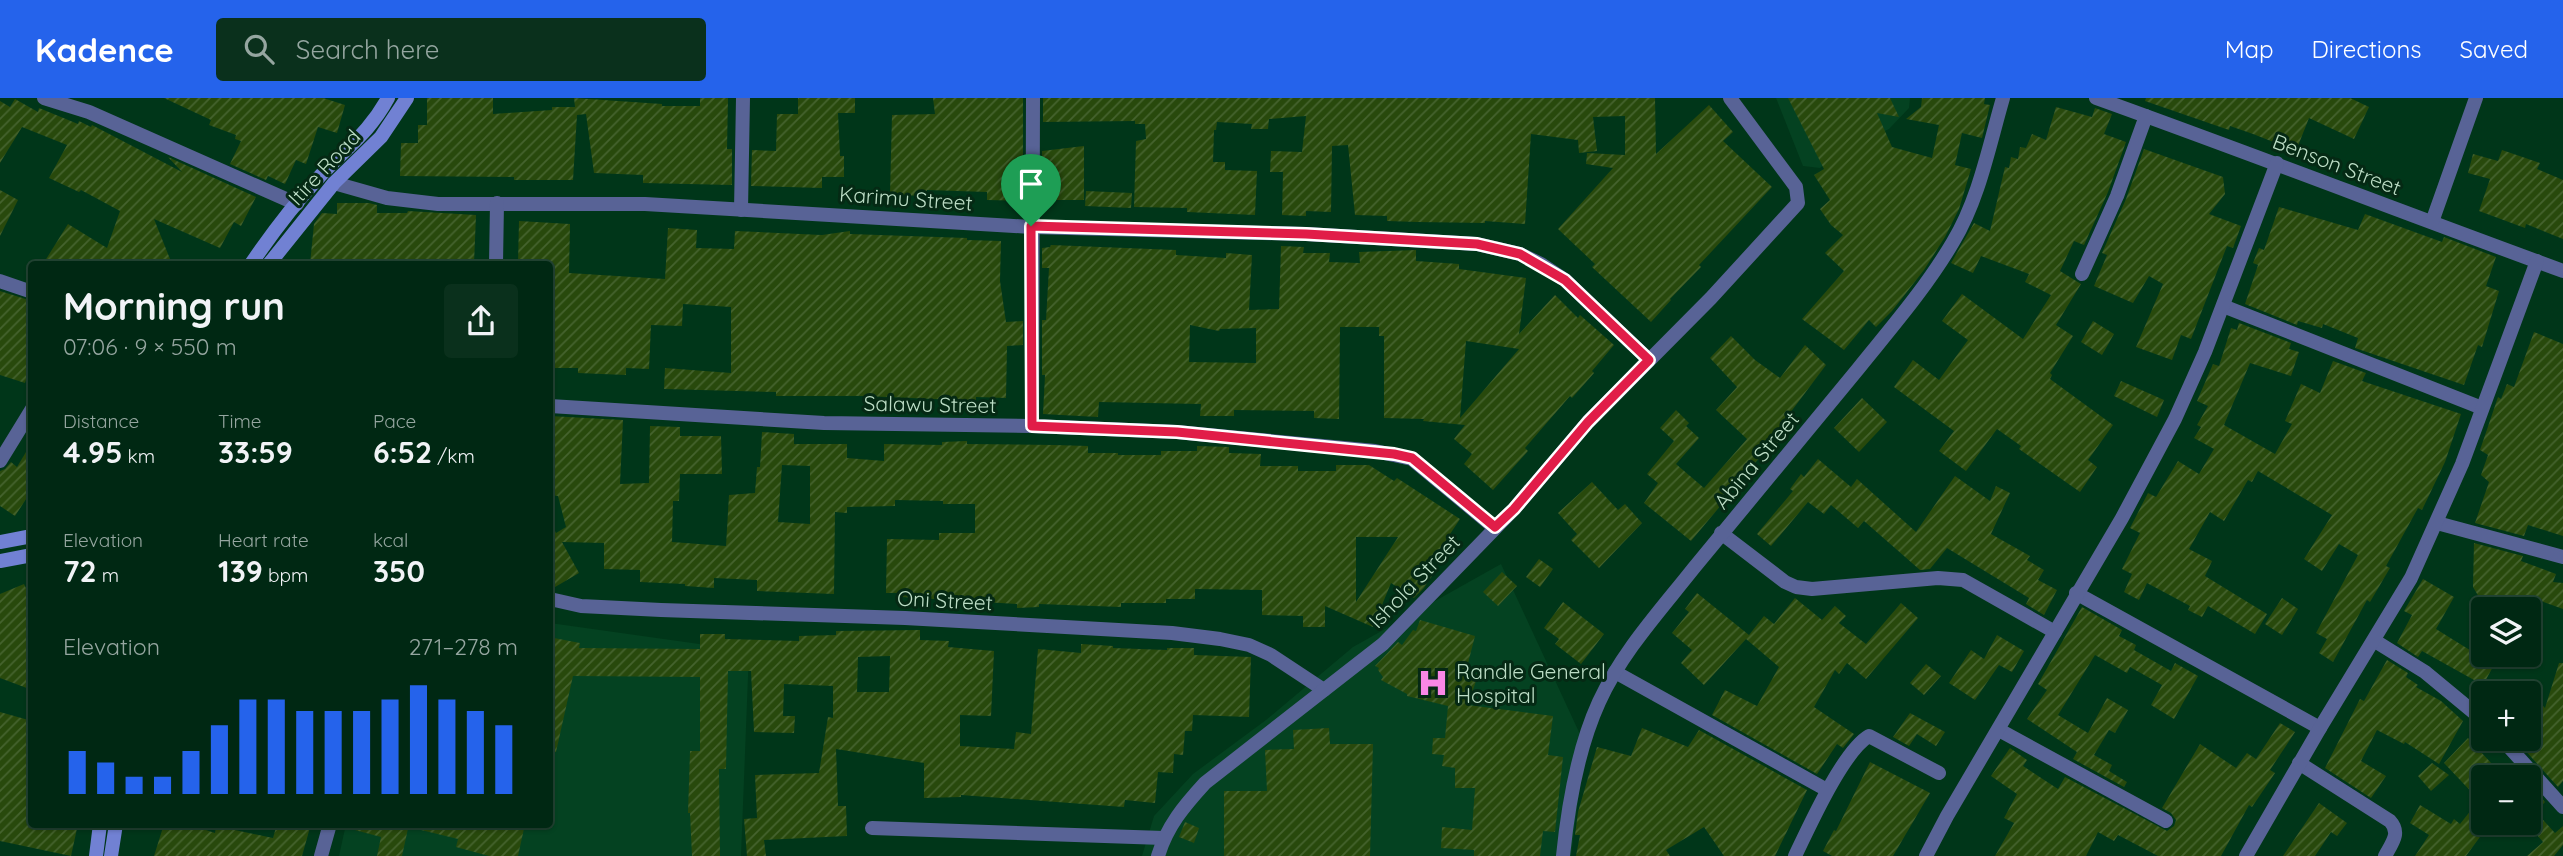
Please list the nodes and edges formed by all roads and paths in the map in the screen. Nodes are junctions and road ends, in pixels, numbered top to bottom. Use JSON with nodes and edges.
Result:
{"nodes":[{"id":1,"x":44,"y":98,"type":"edge"},
{"id":2,"x":388,"y":98,"type":"edge"},
{"id":3,"x":407,"y":98,"type":"edge"},
{"id":4,"x":743,"y":98,"type":"edge"},
{"id":5,"x":1033,"y":98,"type":"edge"},
{"id":6,"x":1730,"y":98,"type":"edge"},
{"id":7,"x":2003,"y":98,"type":"edge"},
{"id":8,"x":2096,"y":98,"type":"edge"},
{"id":9,"x":2475,"y":100,"type":"edge"},
{"id":10,"x":2146,"y":116,"type":"junction"},
{"id":11,"x":2277,"y":163,"type":"junction"},
{"id":12,"x":334,"y":183,"type":"junction"},
{"id":13,"x":497,"y":203,"type":"junction"},
{"id":14,"x":297,"y":204,"type":"junction"},
{"id":15,"x":741,"y":210,"type":"junction"},
{"id":16,"x":2432,"y":222,"type":"junction"},
{"id":17,"x":1031,"y":226,"type":"junction"},
{"id":18,"x":252,"y":261,"type":"edge"},
{"id":19,"x":271,"y":261,"type":"edge"},
{"id":20,"x":496,"y":261,"type":"edge"},
{"id":21,"x":2537,"y":261,"type":"junction"},
{"id":22,"x":2563,"y":271,"type":"edge"},
{"id":23,"x":2082,"y":274,"type":"dead end"},
{"id":24,"x":0,"y":281,"type":"edge"},
{"id":25,"x":28,"y":291,"type":"edge"},
{"id":26,"x":2223,"y":306,"type":"junction"},
{"id":27,"x":1649,"y":360,"type":"junction"},
{"id":28,"x":553,"y":406,"type":"edge"},
{"id":29,"x":2482,"y":408,"type":"junction"},
{"id":30,"x":28,"y":416,"type":"edge"},
{"id":31,"x":1032,"y":426,"type":"junction"},
{"id":32,"x":0,"y":461,"type":"edge"},
{"id":33,"x":2437,"y":523,"type":"junction"},
{"id":34,"x":1495,"y":527,"type":"junction"},
{"id":35,"x":1721,"y":533,"type":"junction"},
{"id":36,"x":28,"y":537,"type":"edge"},
{"id":37,"x":0,"y":542,"type":"edge"},
{"id":38,"x":28,"y":556,"type":"edge"},
{"id":39,"x":2563,"y":557,"type":"edge"},
{"id":40,"x":0,"y":561,"type":"edge"},
{"id":41,"x":2076,"y":593,"type":"junction"},
{"id":42,"x":553,"y":600,"type":"edge"},
{"id":43,"x":2055,"y":632,"type":"junction"},
{"id":44,"x":2375,"y":641,"type":"junction"},
{"id":45,"x":1615,"y":671,"type":"junction"},
{"id":46,"x":1324,"y":690,"type":"junction"},
{"id":47,"x":2471,"y":710,"type":"edge"},
{"id":48,"x":2320,"y":728,"type":"junction"},
{"id":49,"x":1999,"y":730,"type":"junction"},
{"id":50,"x":2513,"y":751,"type":"edge"},
{"id":51,"x":2299,"y":763,"type":"junction"},
{"id":52,"x":1939,"y":773,"type":"dead end"},
{"id":53,"x":1828,"y":790,"type":"junction"},
{"id":54,"x":2563,"y":807,"type":"edge"},
{"id":55,"x":2166,"y":821,"type":"dead end"},
{"id":56,"x":100,"y":828,"type":"edge"},
{"id":57,"x":115,"y":828,"type":"edge"},
{"id":58,"x":329,"y":828,"type":"edge"},
{"id":59,"x":872,"y":828,"type":"dead end"},
{"id":60,"x":1163,"y":838,"type":"junction"},
{"id":61,"x":96,"y":856,"type":"edge"},
{"id":62,"x":111,"y":856,"type":"edge"},
{"id":63,"x":321,"y":856,"type":"edge"},
{"id":64,"x":1158,"y":856,"type":"edge"},
{"id":65,"x":1563,"y":856,"type":"edge"},
{"id":66,"x":1795,"y":856,"type":"edge"},
{"id":67,"x":1926,"y":856,"type":"edge"},
{"id":68,"x":2246,"y":856,"type":"edge"},
{"id":69,"x":2385,"y":856,"type":"edge"}],
"edges":[{"from":1,"to":14,"type":"street"},
{"from":2,"to":14,"type":"main road","name":"Itire Road"},
{"from":3,"to":12,"type":"main road","name":"Itire Road"},
{"from":4,"to":15,"type":"street"},
{"from":5,"to":17,"type":"street"},
{"from":6,"to":27,"type":"street","name":"Ishola Street"},
{"from":7,"to":35,"type":"street","name":"Abina Street"},
{"from":8,"to":10,"type":"street","name":"Benson Street"},
{"from":9,"to":16,"type":"street"},
{"from":10,"to":11,"type":"street","name":"Benson Street"},
{"from":10,"to":23,"type":"street"},
{"from":11,"to":16,"type":"street","name":"Benson Street"},
{"from":11,"to":26,"type":"street"},
{"from":12,"to":13,"type":"street","name":"Karimu Street"},
{"from":12,"to":19,"type":"main road","name":"Itire Road"},
{"from":13,"to":15,"type":"street","name":"Karimu Street"},
{"from":13,"to":20,"type":"street"},
{"from":14,"to":18,"type":"main road","name":"Itire Road"},
{"from":15,"to":17,"type":"street","name":"Karimu Street"},
{"from":16,"to":21,"type":"street","name":"Benson Street"},
{"from":17,"to":27,"type":"street","name":"Karimu Street"},
{"from":17,"to":31,"type":"street"},
{"from":21,"to":22,"type":"street","name":"Benson Street"},
{"from":21,"to":29,"type":"street"},
{"from":24,"to":25,"type":"street"},
{"from":26,"to":29,"type":"street"},
{"from":26,"to":41,"type":"street"},
{"from":27,"to":34,"type":"street","name":"Ishola Street"},
{"from":28,"to":31,"type":"street","name":"Salawu Street"},
{"from":29,"to":33,"type":"street"},
{"from":30,"to":32,"type":"street"},
{"from":31,"to":34,"type":"street","name":"Salawu Street"},
{"from":33,"to":39,"type":"street"},
{"from":33,"to":44,"type":"street"},
{"from":34,"to":46,"type":"street","name":"Ishola Street"},
{"from":35,"to":43,"type":"street"},
{"from":35,"to":45,"type":"street","name":"Abina Street"},
{"from":36,"to":37,"type":"main road"},
{"from":38,"to":40,"type":"main road"},
{"from":41,"to":43,"type":"street"},
{"from":41,"to":48,"type":"street"},
{"from":42,"to":46,"type":"street","name":"Oni Street"},
{"from":43,"to":49,"type":"street"},
{"from":44,"to":47,"type":"street"},
{"from":44,"to":48,"type":"street"},
{"from":45,"to":53,"type":"street"},
{"from":45,"to":65,"type":"street","name":"Abina Street"},
{"from":46,"to":60,"type":"street","name":"Ishola Street"},
{"from":48,"to":51,"type":"street"},
{"from":49,"to":55,"type":"street"},
{"from":49,"to":67,"type":"street"},
{"from":50,"to":54,"type":"street"},
{"from":51,"to":68,"type":"street"},
{"from":51,"to":69,"type":"street"},
{"from":52,"to":53,"type":"street"},
{"from":53,"to":66,"type":"street"},
{"from":56,"to":61,"type":"main road"},
{"from":57,"to":62,"type":"main road"},
{"from":58,"to":63,"type":"street"},
{"from":59,"to":60,"type":"street"},
{"from":60,"to":64,"type":"street","name":"Ishola Street"}]}
